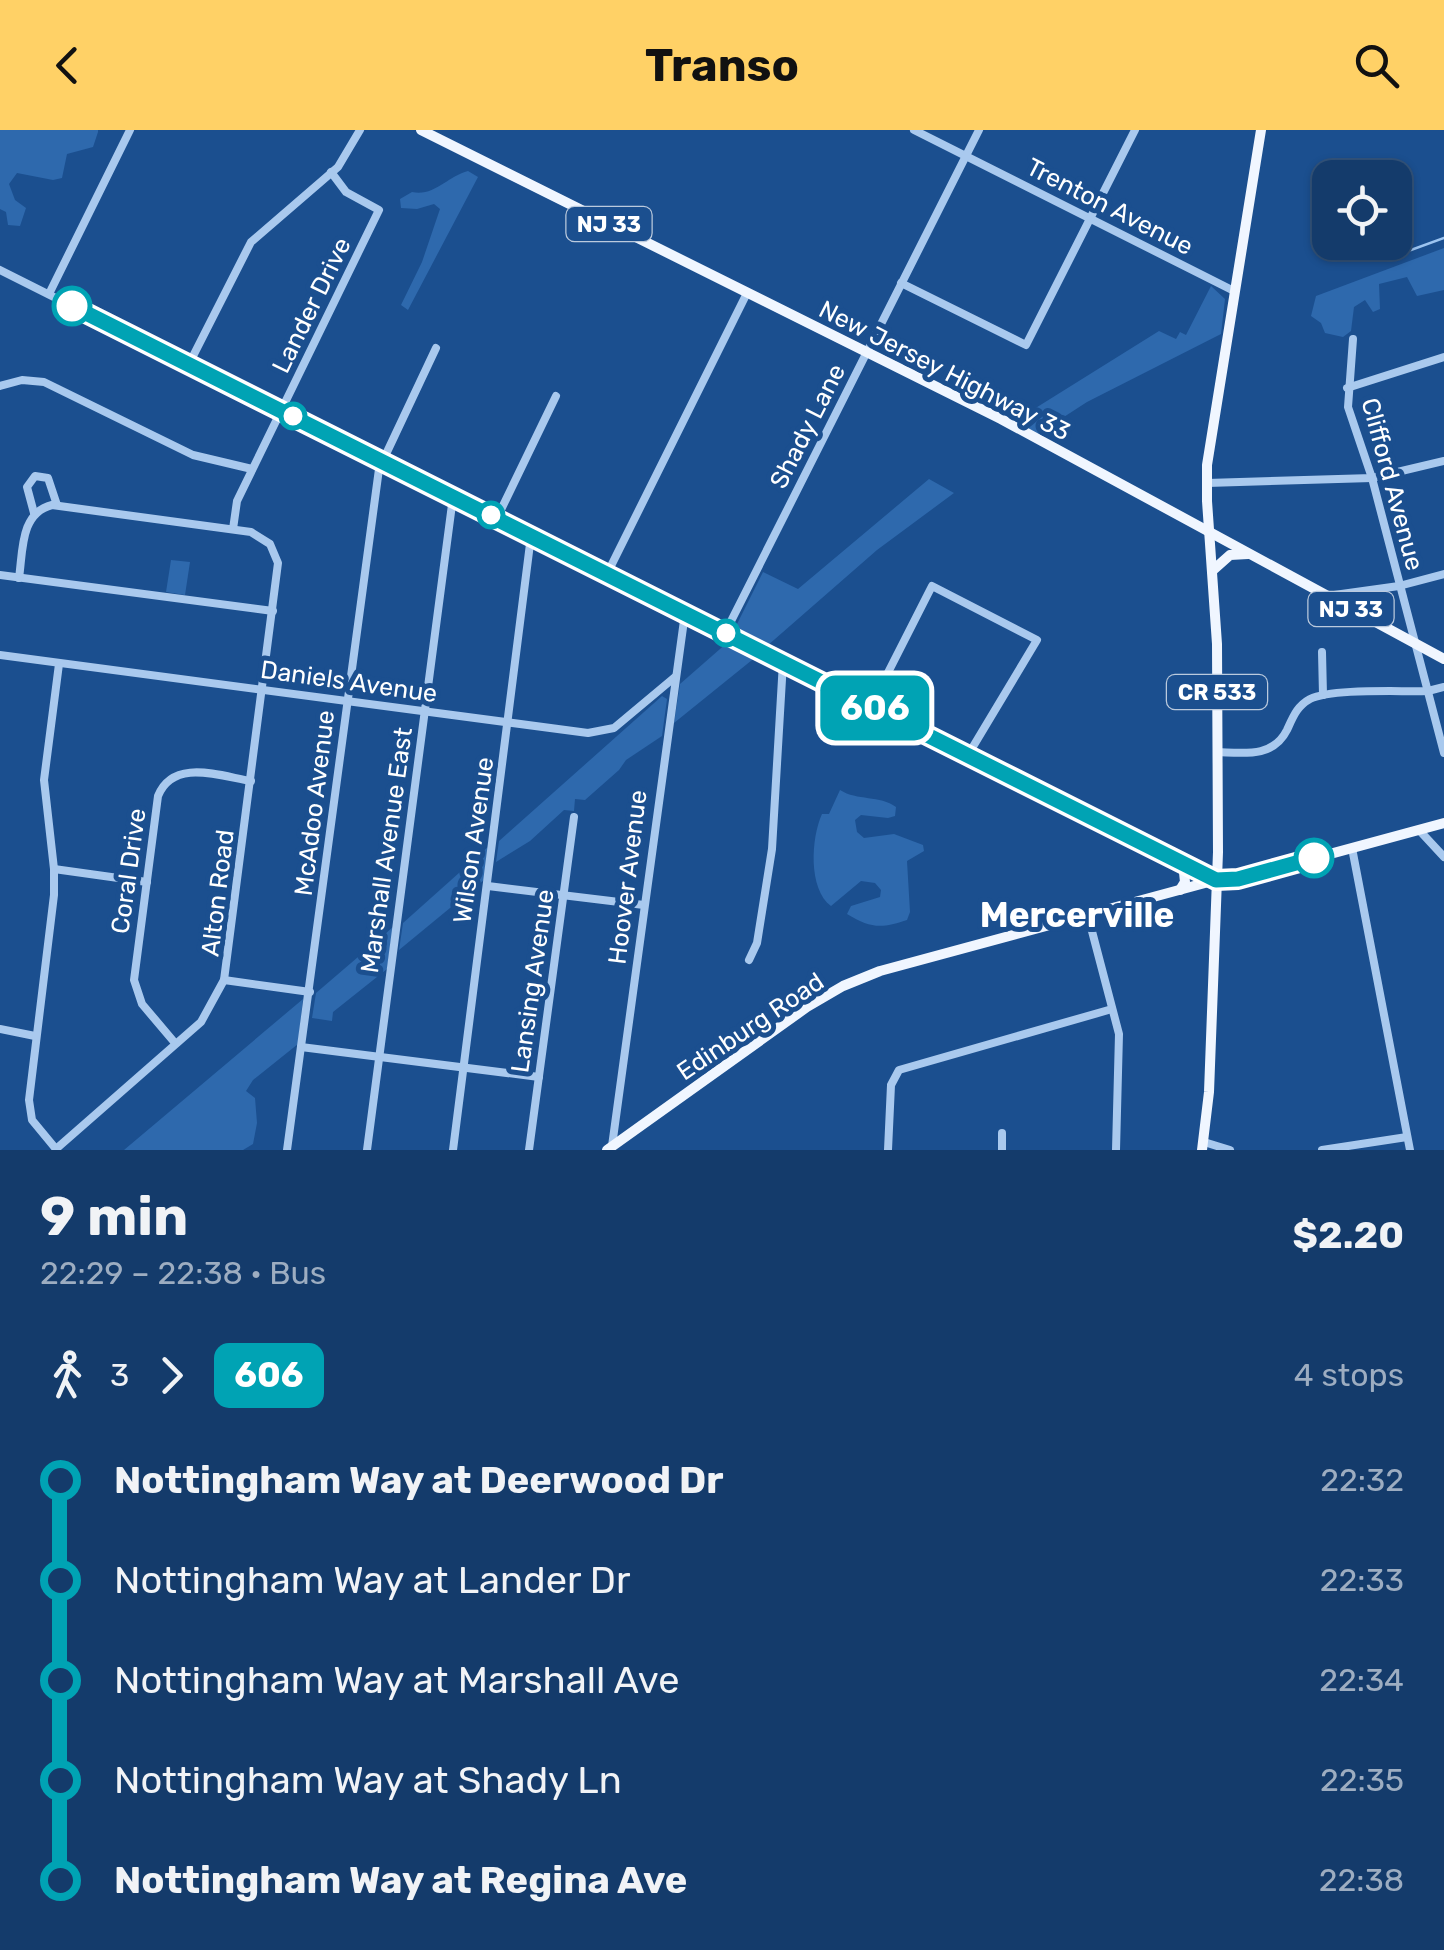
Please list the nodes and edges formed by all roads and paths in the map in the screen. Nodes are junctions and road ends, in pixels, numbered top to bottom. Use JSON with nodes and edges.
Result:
{"nodes":[{"id":1,"x":130,"y":130,"type":"edge"},
{"id":2,"x":360,"y":130,"type":"edge"},
{"id":3,"x":420,"y":130,"type":"edge"},
{"id":4,"x":914,"y":130,"type":"edge"},
{"id":5,"x":979,"y":130,"type":"edge"},
{"id":6,"x":1135,"y":130,"type":"edge"},
{"id":7,"x":1261,"y":130,"type":"edge"},
{"id":8,"x":966,"y":156,"type":"junction"},
{"id":9,"x":331,"y":172,"type":"junction"},
{"id":10,"x":1090,"y":218,"type":"junction"},
{"id":11,"x":3,"y":271,"type":"edge"},
{"id":12,"x":0,"y":283,"type":"edge"},
{"id":13,"x":901,"y":283,"type":"junction"},
{"id":14,"x":1234,"y":290,"type":"junction"},
{"id":15,"x":747,"y":293,"type":"junction"},
{"id":16,"x":49,"y":294,"type":"junction"},
{"id":17,"x":1353,"y":340,"type":"dead end"},
{"id":18,"x":436,"y":348,"type":"dead end"},
{"id":19,"x":866,"y":352,"type":"junction"},
{"id":20,"x":1444,"y":357,"type":"edge"},
{"id":21,"x":189,"y":364,"type":"junction"},
{"id":22,"x":0,"y":383,"type":"edge"},
{"id":23,"x":1348,"y":388,"type":"junction"},
{"id":24,"x":556,"y":396,"type":"dead end"},
{"id":25,"x":282,"y":411,"type":"junction"},
{"id":26,"x":381,"y":460,"type":"junction"},
{"id":27,"x":1444,"y":461,"type":"edge"},
{"id":28,"x":252,"y":469,"type":"junction"},
{"id":29,"x":1372,"y":478,"type":"junction"},
{"id":30,"x":1206,"y":482,"type":"junction"},
{"id":31,"x":454,"y":497,"type":"junction"},
{"id":32,"x":58,"y":505,"type":"junction"},
{"id":33,"x":34,"y":513,"type":"junction"},
{"id":34,"x":496,"y":518,"type":"junction"},
{"id":35,"x":233,"y":529,"type":"junction"},
{"id":36,"x":1208,"y":531,"type":"junction"},
{"id":37,"x":531,"y":536,"type":"junction"},
{"id":38,"x":1250,"y":554,"type":"junction"},
{"id":39,"x":1212,"y":572,"type":"junction"},
{"id":40,"x":607,"y":574,"type":"junction"},
{"id":41,"x":1444,"y":574,"type":"edge"},
{"id":42,"x":0,"y":576,"type":"edge"},
{"id":43,"x":19,"y":578,"type":"junction"},
{"id":44,"x":1399,"y":586,"type":"junction"},
{"id":45,"x":1327,"y":596,"type":"junction"},
{"id":46,"x":272,"y":611,"type":"junction"},
{"id":47,"x":685,"y":613,"type":"junction"},
{"id":48,"x":726,"y":633,"type":"junction"},
{"id":49,"x":1415,"y":644,"type":"junction"},
{"id":50,"x":1322,"y":652,"type":"dead end"},
{"id":51,"x":0,"y":655,"type":"edge"},
{"id":52,"x":1444,"y":660,"type":"edge"},
{"id":53,"x":783,"y":662,"type":"junction"},
{"id":54,"x":59,"y":664,"type":"junction"},
{"id":55,"x":675,"y":677,"type":"junction"},
{"id":56,"x":1444,"y":687,"type":"edge"},
{"id":57,"x":263,"y":690,"type":"junction"},
{"id":58,"x":1428,"y":691,"type":"junction"},
{"id":59,"x":1323,"y":695,"type":"junction"},
{"id":60,"x":347,"y":701,"type":"junction"},
{"id":61,"x":872,"y":706,"type":"junction"},
{"id":62,"x":426,"y":712,"type":"junction"},
{"id":63,"x":509,"y":722,"type":"junction"},
{"id":64,"x":1218,"y":752,"type":"junction"},
{"id":65,"x":1444,"y":753,"type":"edge"},
{"id":66,"x":968,"y":754,"type":"junction"},
{"id":67,"x":251,"y":780,"type":"junction"},
{"id":68,"x":574,"y":817,"type":"dead end"},
{"id":69,"x":1444,"y":823,"type":"edge"},
{"id":70,"x":1419,"y":830,"type":"junction"},
{"id":71,"x":1352,"y":848,"type":"junction"},
{"id":72,"x":1444,"y":857,"type":"edge"},
{"id":73,"x":1183,"y":863,"type":"junction"},
{"id":74,"x":54,"y":869,"type":"junction"},
{"id":75,"x":1216,"y":880,"type":"junction"},
{"id":76,"x":146,"y":882,"type":"junction"},
{"id":77,"x":488,"y":886,"type":"junction"},
{"id":78,"x":1179,"y":892,"type":"junction"},
{"id":79,"x":564,"y":896,"type":"junction"},
{"id":80,"x":644,"y":905,"type":"junction"},
{"id":81,"x":1088,"y":916,"type":"junction"},
{"id":82,"x":749,"y":960,"type":"dead end"},
{"id":83,"x":224,"y":980,"type":"junction"},
{"id":84,"x":310,"y":992,"type":"junction"},
{"id":85,"x":1112,"y":1009,"type":"junction"},
{"id":86,"x":0,"y":1029,"type":"edge"},
{"id":87,"x":35,"y":1036,"type":"junction"},
{"id":88,"x":175,"y":1043,"type":"junction"},
{"id":89,"x":301,"y":1046,"type":"junction"},
{"id":90,"x":379,"y":1056,"type":"junction"},
{"id":91,"x":462,"y":1068,"type":"junction"},
{"id":92,"x":539,"y":1077,"type":"junction"},
{"id":93,"x":1002,"y":1133,"type":"dead end"},
{"id":94,"x":1407,"y":1138,"type":"junction"},
{"id":95,"x":1203,"y":1146,"type":"edge"},
{"id":96,"x":610,"y":1148,"type":"edge"},
{"id":97,"x":56,"y":1149,"type":"edge"},
{"id":98,"x":287,"y":1150,"type":"edge"},
{"id":99,"x":367,"y":1150,"type":"edge"},
{"id":100,"x":452,"y":1150,"type":"edge"},
{"id":101,"x":530,"y":1150,"type":"edge"},
{"id":102,"x":888,"y":1150,"type":"edge"},
{"id":103,"x":1002,"y":1150,"type":"edge"},
{"id":104,"x":1116,"y":1150,"type":"edge"},
{"id":105,"x":1230,"y":1150,"type":"edge"},
{"id":106,"x":1322,"y":1150,"type":"edge"},
{"id":107,"x":1410,"y":1150,"type":"edge"}],
"edges":[{"from":1,"to":16,"type":"street"},
{"from":2,"to":9,"type":"street"},
{"from":3,"to":15,"type":"main road","name":"New Jersey Highway 33","number":"NJ 33"},
{"from":4,"to":8,"type":"street","name":"Trenton Avenue"},
{"from":5,"to":8,"type":"street","name":"Shady Lane"},
{"from":6,"to":10,"type":"street"},
{"from":7,"to":14,"type":"main road","number":"CR 533"},
{"from":8,"to":10,"type":"street","name":"Trenton Avenue"},
{"from":8,"to":13,"type":"street","name":"Shady Lane"},
{"from":9,"to":21,"type":"street"},
{"from":9,"to":25,"type":"street","name":"Lander Drive"},
{"from":10,"to":13,"type":"street"},
{"from":10,"to":14,"type":"street","name":"Trenton Avenue"},
{"from":11,"to":12,"type":"street"},
{"from":11,"to":16,"type":"street"},
{"from":13,"to":19,"type":"street","name":"Shady Lane"},
{"from":14,"to":30,"type":"main road","number":"CR 533"},
{"from":15,"to":19,"type":"main road","name":"New Jersey Highway 33","number":"NJ 33"},
{"from":15,"to":40,"type":"street"},
{"from":16,"to":21,"type":"street"},
{"from":17,"to":23,"type":"street","name":"Clifford Avenue"},
{"from":18,"to":26,"type":"street","name":"McAdoo Avenue"},
{"from":19,"to":36,"type":"main road","name":"New Jersey Highway 33","number":"NJ 33"},
{"from":19,"to":48,"type":"street","name":"Shady Lane"},
{"from":20,"to":23,"type":"street"},
{"from":21,"to":25,"type":"street"},
{"from":22,"to":28,"type":"street"},
{"from":23,"to":29,"type":"street","name":"Clifford Avenue"},
{"from":24,"to":34,"type":"street"},
{"from":25,"to":26,"type":"street"},
{"from":25,"to":28,"type":"street","name":"Lander Drive"},
{"from":26,"to":31,"type":"street"},
{"from":26,"to":60,"type":"street","name":"McAdoo Avenue"},
{"from":27,"to":29,"type":"street"},
{"from":28,"to":35,"type":"street","name":"Lander Drive"},
{"from":29,"to":30,"type":"street"},
{"from":29,"to":44,"type":"street","name":"Clifford Avenue"},
{"from":30,"to":36,"type":"main road","number":"CR 533"},
{"from":31,"to":34,"type":"street"},
{"from":31,"to":62,"type":"street","name":"Marshall Avenue East"},
{"from":32,"to":33,"type":"street"},
{"from":32,"to":33,"type":"street"},
{"from":32,"to":35,"type":"street"},
{"from":33,"to":43,"type":"street"},
{"from":34,"to":37,"type":"street"},
{"from":35,"to":46,"type":"street","name":"Alton Road"},
{"from":36,"to":38,"type":"main road","name":"New Jersey Highway 33","number":"NJ 33"},
{"from":36,"to":39,"type":"main road","number":"CR 533"},
{"from":37,"to":40,"type":"street"},
{"from":37,"to":63,"type":"street","name":"Wilson Avenue"},
{"from":38,"to":39,"type":"main road"},
{"from":38,"to":45,"type":"main road","name":"New Jersey Highway 33","number":"NJ 33"},
{"from":39,"to":64,"type":"main road","number":"CR 533"},
{"from":40,"to":47,"type":"street"},
{"from":41,"to":44,"type":"street"},
{"from":42,"to":43,"type":"street"},
{"from":43,"to":46,"type":"street"},
{"from":44,"to":45,"type":"street"},
{"from":44,"to":49,"type":"street","name":"Clifford Avenue"},
{"from":45,"to":49,"type":"main road","name":"New Jersey Highway 33","number":"NJ 33"},
{"from":46,"to":57,"type":"street","name":"Alton Road"},
{"from":47,"to":48,"type":"street"},
{"from":47,"to":55,"type":"street","name":"Hoover Avenue"},
{"from":48,"to":53,"type":"street"},
{"from":49,"to":52,"type":"main road","name":"New Jersey Highway 33","number":"NJ 33"},
{"from":49,"to":58,"type":"street","name":"Clifford Avenue"},
{"from":50,"to":59,"type":"street"},
{"from":51,"to":54,"type":"street","name":"Daniels Avenue"},
{"from":53,"to":61,"type":"street"},
{"from":53,"to":82,"type":"street"},
{"from":54,"to":57,"type":"street","name":"Daniels Avenue"},
{"from":54,"to":74,"type":"street"},
{"from":55,"to":63,"type":"street","name":"Daniels Avenue"},
{"from":55,"to":80,"type":"street","name":"Hoover Avenue"},
{"from":56,"to":58,"type":"street"},
{"from":57,"to":60,"type":"street","name":"Daniels Avenue"},
{"from":57,"to":67,"type":"street","name":"Alton Road"},
{"from":58,"to":59,"type":"street"},
{"from":58,"to":65,"type":"street","name":"Clifford Avenue"},
{"from":59,"to":64,"type":"street"},
{"from":60,"to":62,"type":"street","name":"Daniels Avenue"},
{"from":60,"to":84,"type":"street","name":"McAdoo Avenue"},
{"from":61,"to":66,"type":"street"},
{"from":61,"to":66,"type":"street"},
{"from":62,"to":63,"type":"street","name":"Daniels Avenue"},
{"from":62,"to":90,"type":"street","name":"Marshall Avenue East"},
{"from":63,"to":77,"type":"street","name":"Wilson Avenue"},
{"from":64,"to":75,"type":"main road","number":"CR 533"},
{"from":66,"to":73,"type":"street"},
{"from":67,"to":76,"type":"street","name":"Coral Drive"},
{"from":67,"to":83,"type":"street","name":"Alton Road"},
{"from":68,"to":79,"type":"street","name":"Lansing Avenue"},
{"from":69,"to":70,"type":"main road","name":"Edinburg Road"},
{"from":70,"to":71,"type":"main road","name":"Edinburg Road"},
{"from":70,"to":72,"type":"street"},
{"from":71,"to":75,"type":"main road","name":"Edinburg Road"},
{"from":71,"to":94,"type":"street"},
{"from":73,"to":75,"type":"street"},
{"from":73,"to":78,"type":"main road"},
{"from":74,"to":76,"type":"street"},
{"from":74,"to":87,"type":"street"},
{"from":75,"to":78,"type":"main road","name":"Edinburg Road"},
{"from":75,"to":95,"type":"main road","number":"CR 533"},
{"from":76,"to":88,"type":"street","name":"Coral Drive"},
{"from":77,"to":79,"type":"street"},
{"from":77,"to":91,"type":"street","name":"Wilson Avenue"},
{"from":78,"to":81,"type":"main road","name":"Edinburg Road"},
{"from":79,"to":80,"type":"street"},
{"from":79,"to":92,"type":"street","name":"Lansing Avenue"},
{"from":80,"to":96,"type":"street","name":"Hoover Avenue"},
{"from":81,"to":85,"type":"street"},
{"from":81,"to":96,"type":"main road","name":"Edinburg Road"},
{"from":83,"to":84,"type":"street"},
{"from":83,"to":88,"type":"street","name":"Alton Road"},
{"from":84,"to":89,"type":"street","name":"McAdoo Avenue"},
{"from":85,"to":102,"type":"street"},
{"from":85,"to":104,"type":"street"},
{"from":86,"to":87,"type":"street"},
{"from":87,"to":97,"type":"street"},
{"from":88,"to":97,"type":"street","name":"Alton Road"},
{"from":89,"to":90,"type":"street"},
{"from":89,"to":98,"type":"street","name":"McAdoo Avenue"},
{"from":90,"to":91,"type":"street"},
{"from":90,"to":99,"type":"street","name":"Marshall Avenue East"},
{"from":91,"to":92,"type":"street"},
{"from":91,"to":100,"type":"street","name":"Wilson Avenue"},
{"from":92,"to":101,"type":"street","name":"Lansing Avenue"},
{"from":93,"to":103,"type":"street"},
{"from":94,"to":106,"type":"street"},
{"from":94,"to":107,"type":"street"},
{"from":95,"to":105,"type":"street"}]}
